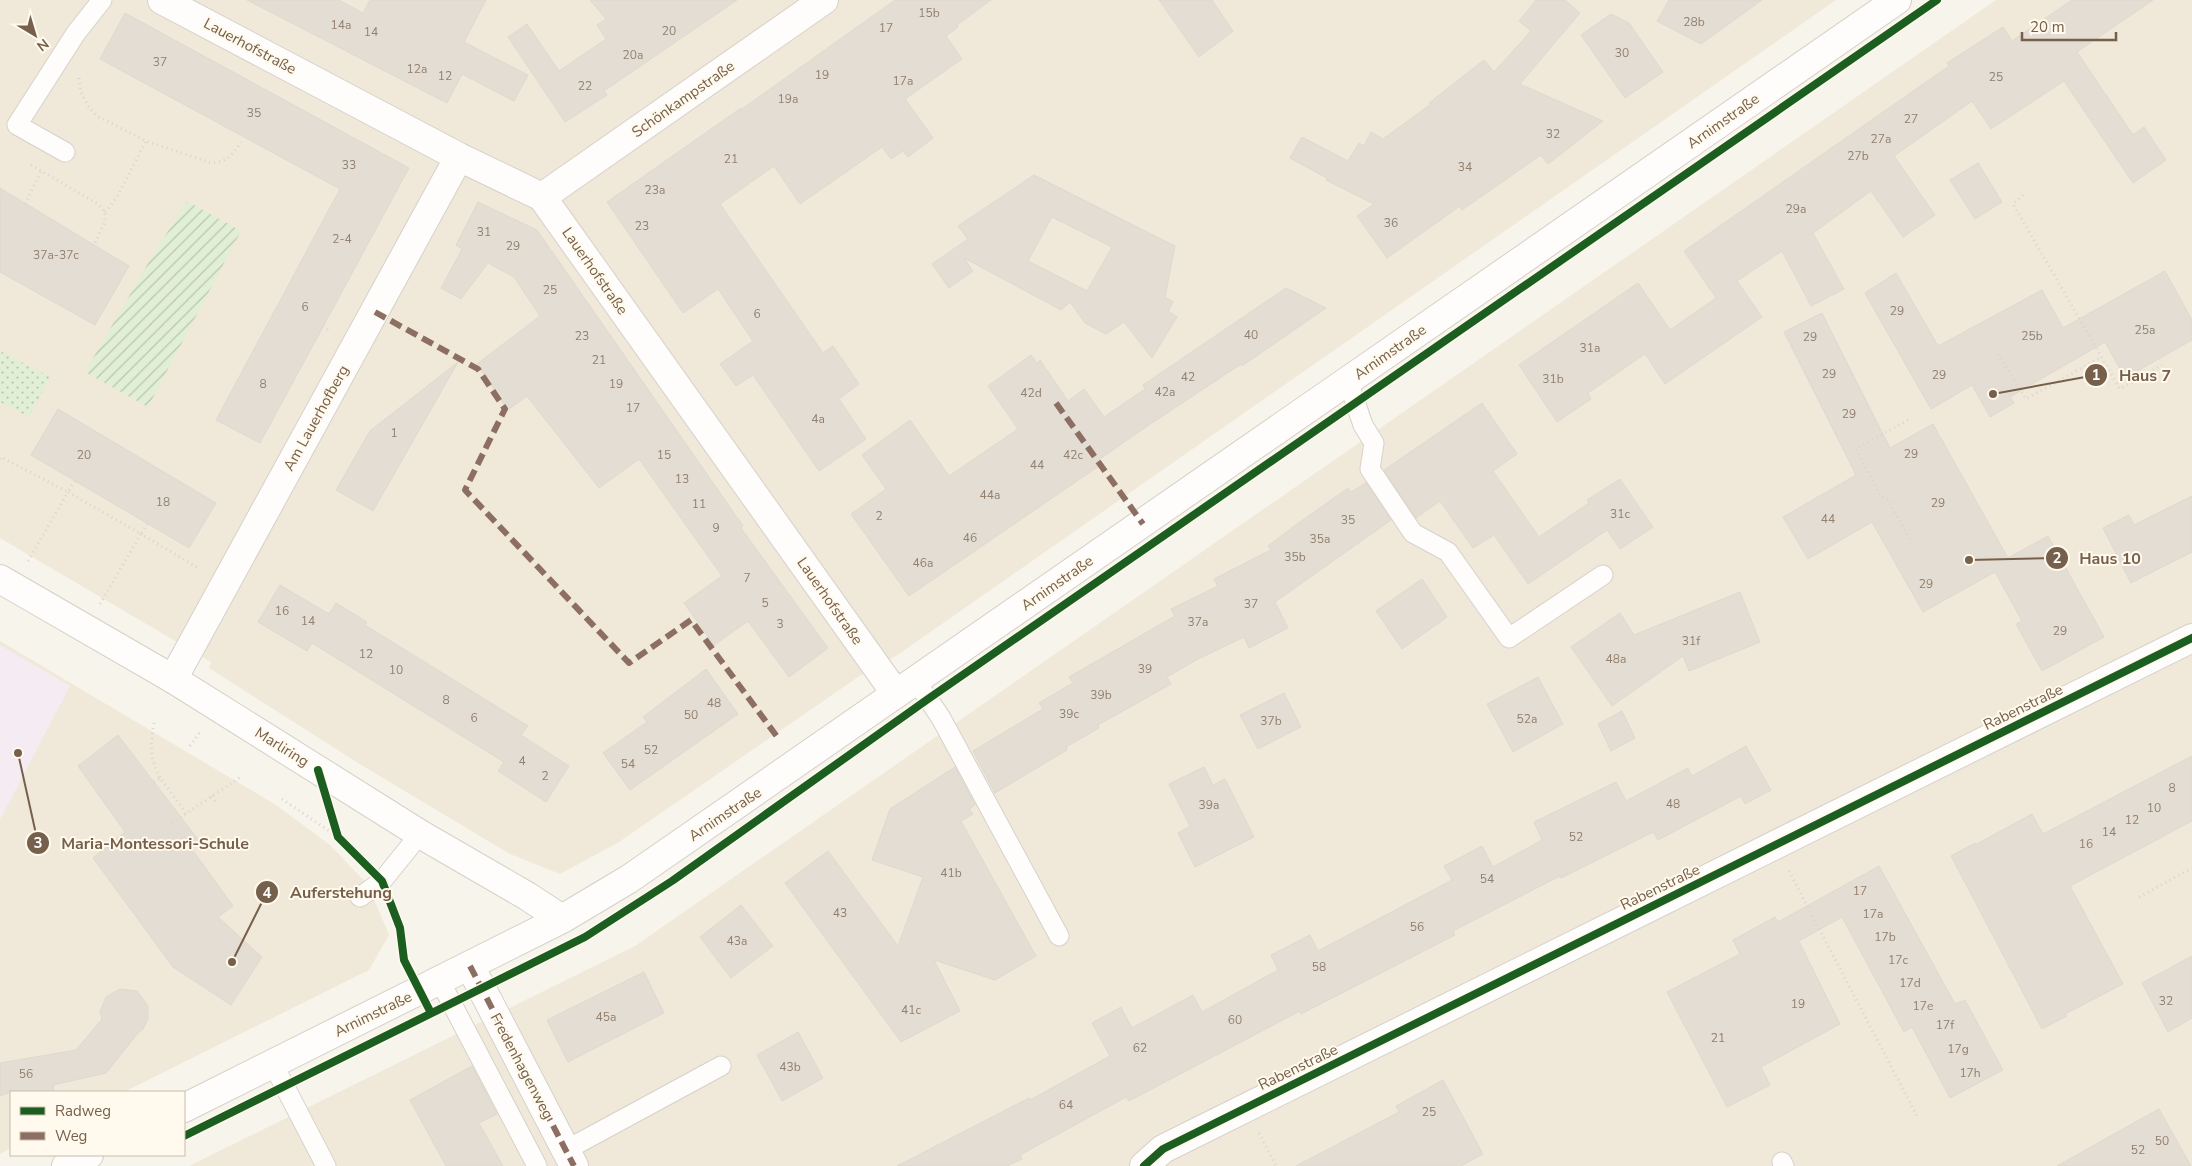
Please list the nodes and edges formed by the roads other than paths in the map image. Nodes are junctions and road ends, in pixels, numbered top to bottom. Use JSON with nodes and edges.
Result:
{"nodes":[{"id":1,"x":102,"y":0,"type":"edge"},
{"id":2,"x":162,"y":0,"type":"edge"},
{"id":3,"x":824,"y":0,"type":"edge"},
{"id":4,"x":1897,"y":0,"type":"edge"},
{"id":5,"x":65,"y":152,"type":"dead end"},
{"id":6,"x":459,"y":157,"type":"junction"},
{"id":7,"x":542,"y":197,"type":"junction"},
{"id":8,"x":1348,"y":381,"type":"junction"},
{"id":9,"x":1603,"y":575,"type":"dead end"},
{"id":10,"x":0,"y":579,"type":"edge"},
{"id":11,"x":2192,"y":638,"type":"edge"},
{"id":12,"x":173,"y":679,"type":"junction"},
{"id":13,"x":906,"y":688,"type":"junction"},
{"id":14,"x":420,"y":834,"type":"junction"},
{"id":15,"x":360,"y":897,"type":"dead end"},
{"id":16,"x":562,"y":919,"type":"junction"},
{"id":17,"x":1059,"y":936,"type":"dead end"},
{"id":18,"x":470,"y":966,"type":"junction"},
{"id":19,"x":440,"y":981,"type":"junction"},
{"id":20,"x":273,"y":1064,"type":"junction"},
{"id":21,"x":721,"y":1066,"type":"dead end"},
{"id":22,"x":185,"y":1108,"type":"edge"},
{"id":23,"x":570,"y":1158,"type":"edge"},
{"id":24,"x":326,"y":1166,"type":"edge"},
{"id":25,"x":537,"y":1166,"type":"edge"},
{"id":26,"x":1144,"y":1166,"type":"edge"}],
"edges":[{"from":1,"to":5,"type":"lane"},
{"from":2,"to":6,"type":"street","name":"Lauerhofstraße"},
{"from":3,"to":7,"type":"street","name":"Schönkampstraße"},
{"from":4,"to":8,"type":"street","name":"Arnimstraße"},
{"from":6,"to":7,"type":"street","name":"Lauerhofstraße"},
{"from":6,"to":12,"type":"street","name":"Am Lauerhofberg"},
{"from":7,"to":13,"type":"street","name":"Lauerhofstraße"},
{"from":8,"to":9,"type":"lane"},
{"from":8,"to":13,"type":"street","name":"Arnimstraße"},
{"from":10,"to":12,"type":"street","name":"Marliring"},
{"from":11,"to":26,"type":"street","name":"Rabenstraße"},
{"from":12,"to":14,"type":"street","name":"Marliring"},
{"from":13,"to":16,"type":"street","name":"Arnimstraße"},
{"from":13,"to":17,"type":"lane"},
{"from":14,"to":15,"type":"lane"},
{"from":14,"to":16,"type":"street","name":"Marliring"},
{"from":16,"to":18,"type":"street","name":"Arnimstraße"},
{"from":18,"to":19,"type":"street","name":"Arnimstraße"},
{"from":18,"to":23,"type":"street","name":"Fredenhagenweg"},
{"from":19,"to":20,"type":"street","name":"Arnimstraße"},
{"from":19,"to":25,"type":"lane"},
{"from":20,"to":22,"type":"street","name":"Arnimstraße"},
{"from":20,"to":24,"type":"lane"},
{"from":21,"to":23,"type":"lane"}]}
